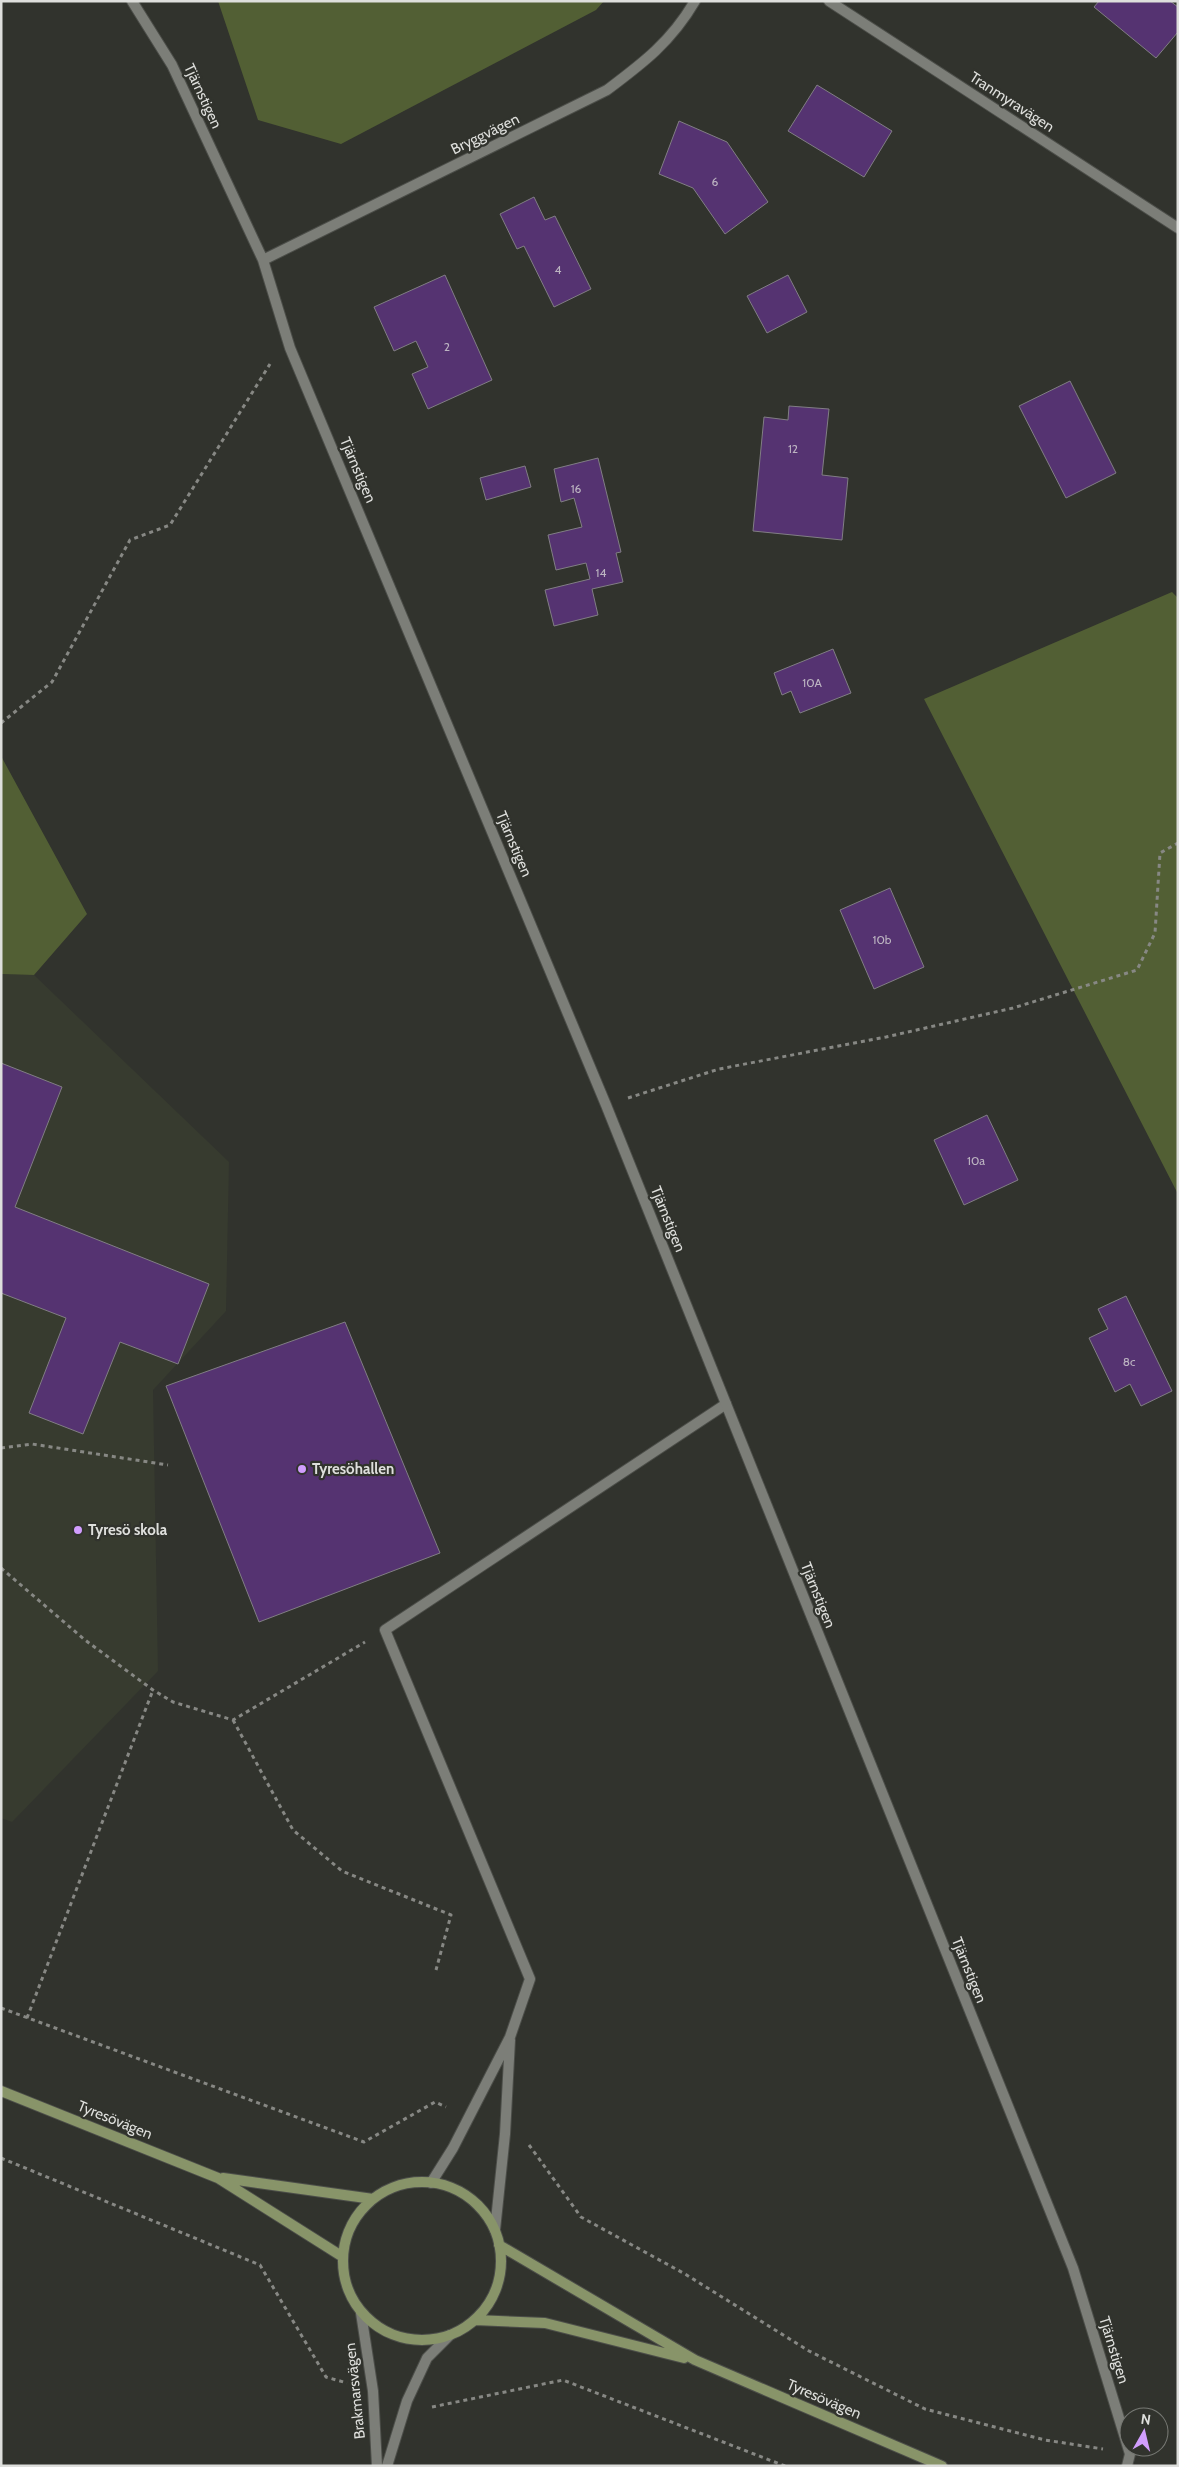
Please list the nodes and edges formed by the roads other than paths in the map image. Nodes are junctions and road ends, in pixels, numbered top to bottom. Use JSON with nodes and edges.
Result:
{"nodes":[{"id":1,"x":132,"y":1,"type":"edge"},
{"id":2,"x":695,"y":1,"type":"edge"},
{"id":3,"x":830,"y":1,"type":"edge"},
{"id":4,"x":1178,"y":228,"type":"edge"},
{"id":5,"x":263,"y":260,"type":"junction"},
{"id":6,"x":726,"y":1404,"type":"junction"},
{"id":7,"x":510,"y":2037,"type":"junction"},
{"id":8,"x":1,"y":2091,"type":"edge"},
{"id":9,"x":218,"y":2178,"type":"junction"},
{"id":10,"x":431,"y":2183,"type":"junction"},
{"id":11,"x":373,"y":2199,"type":"junction"},
{"id":12,"x":495,"y":2230,"type":"junction"},
{"id":13,"x":499,"y":2245,"type":"junction"},
{"id":14,"x":343,"y":2257,"type":"junction"},
{"id":15,"x":361,"y":2313,"type":"junction"},
{"id":16,"x":475,"y":2320,"type":"junction"},
{"id":17,"x":450,"y":2335,"type":"junction"},
{"id":18,"x":695,"y":2360,"type":"junction"},
{"id":19,"x":377,"y":2466,"type":"edge"},
{"id":20,"x":387,"y":2466,"type":"edge"},
{"id":21,"x":942,"y":2466,"type":"edge"},
{"id":22,"x":1127,"y":2466,"type":"edge"}],
"edges":[{"from":1,"to":5,"type":"street","name":"Tjärnstigen"},
{"from":2,"to":5,"type":"street","name":"Bryggvägen"},
{"from":3,"to":4,"type":"street","name":"Tranmyravägen"},
{"from":5,"to":6,"type":"street","name":"Tjärnstigen"},
{"from":6,"to":7,"type":"street"},
{"from":6,"to":22,"type":"street","name":"Tjärnstigen"},
{"from":7,"to":10,"type":"street"},
{"from":7,"to":12,"type":"street"},
{"from":8,"to":9,"type":"main road","name":"Tyresövägen"},
{"from":9,"to":11,"type":"main road","name":"Tyresövägen"},
{"from":9,"to":14,"type":"main road","name":"Tyresövägen"},
{"from":10,"to":11,"type":"main road"},
{"from":10,"to":12,"type":"main road"},
{"from":11,"to":14,"type":"main road"},
{"from":12,"to":13,"type":"main road"},
{"from":13,"to":16,"type":"main road"},
{"from":13,"to":18,"type":"main road","name":"Tyresövägen"},
{"from":14,"to":15,"type":"main road"},
{"from":15,"to":17,"type":"main road"},
{"from":15,"to":19,"type":"street","name":"Brakmarsvägen"},
{"from":16,"to":17,"type":"main road"},
{"from":16,"to":18,"type":"main road","name":"Tyresövägen"},
{"from":17,"to":20,"type":"street"},
{"from":18,"to":21,"type":"main road","name":"Tyresövägen"}]}
